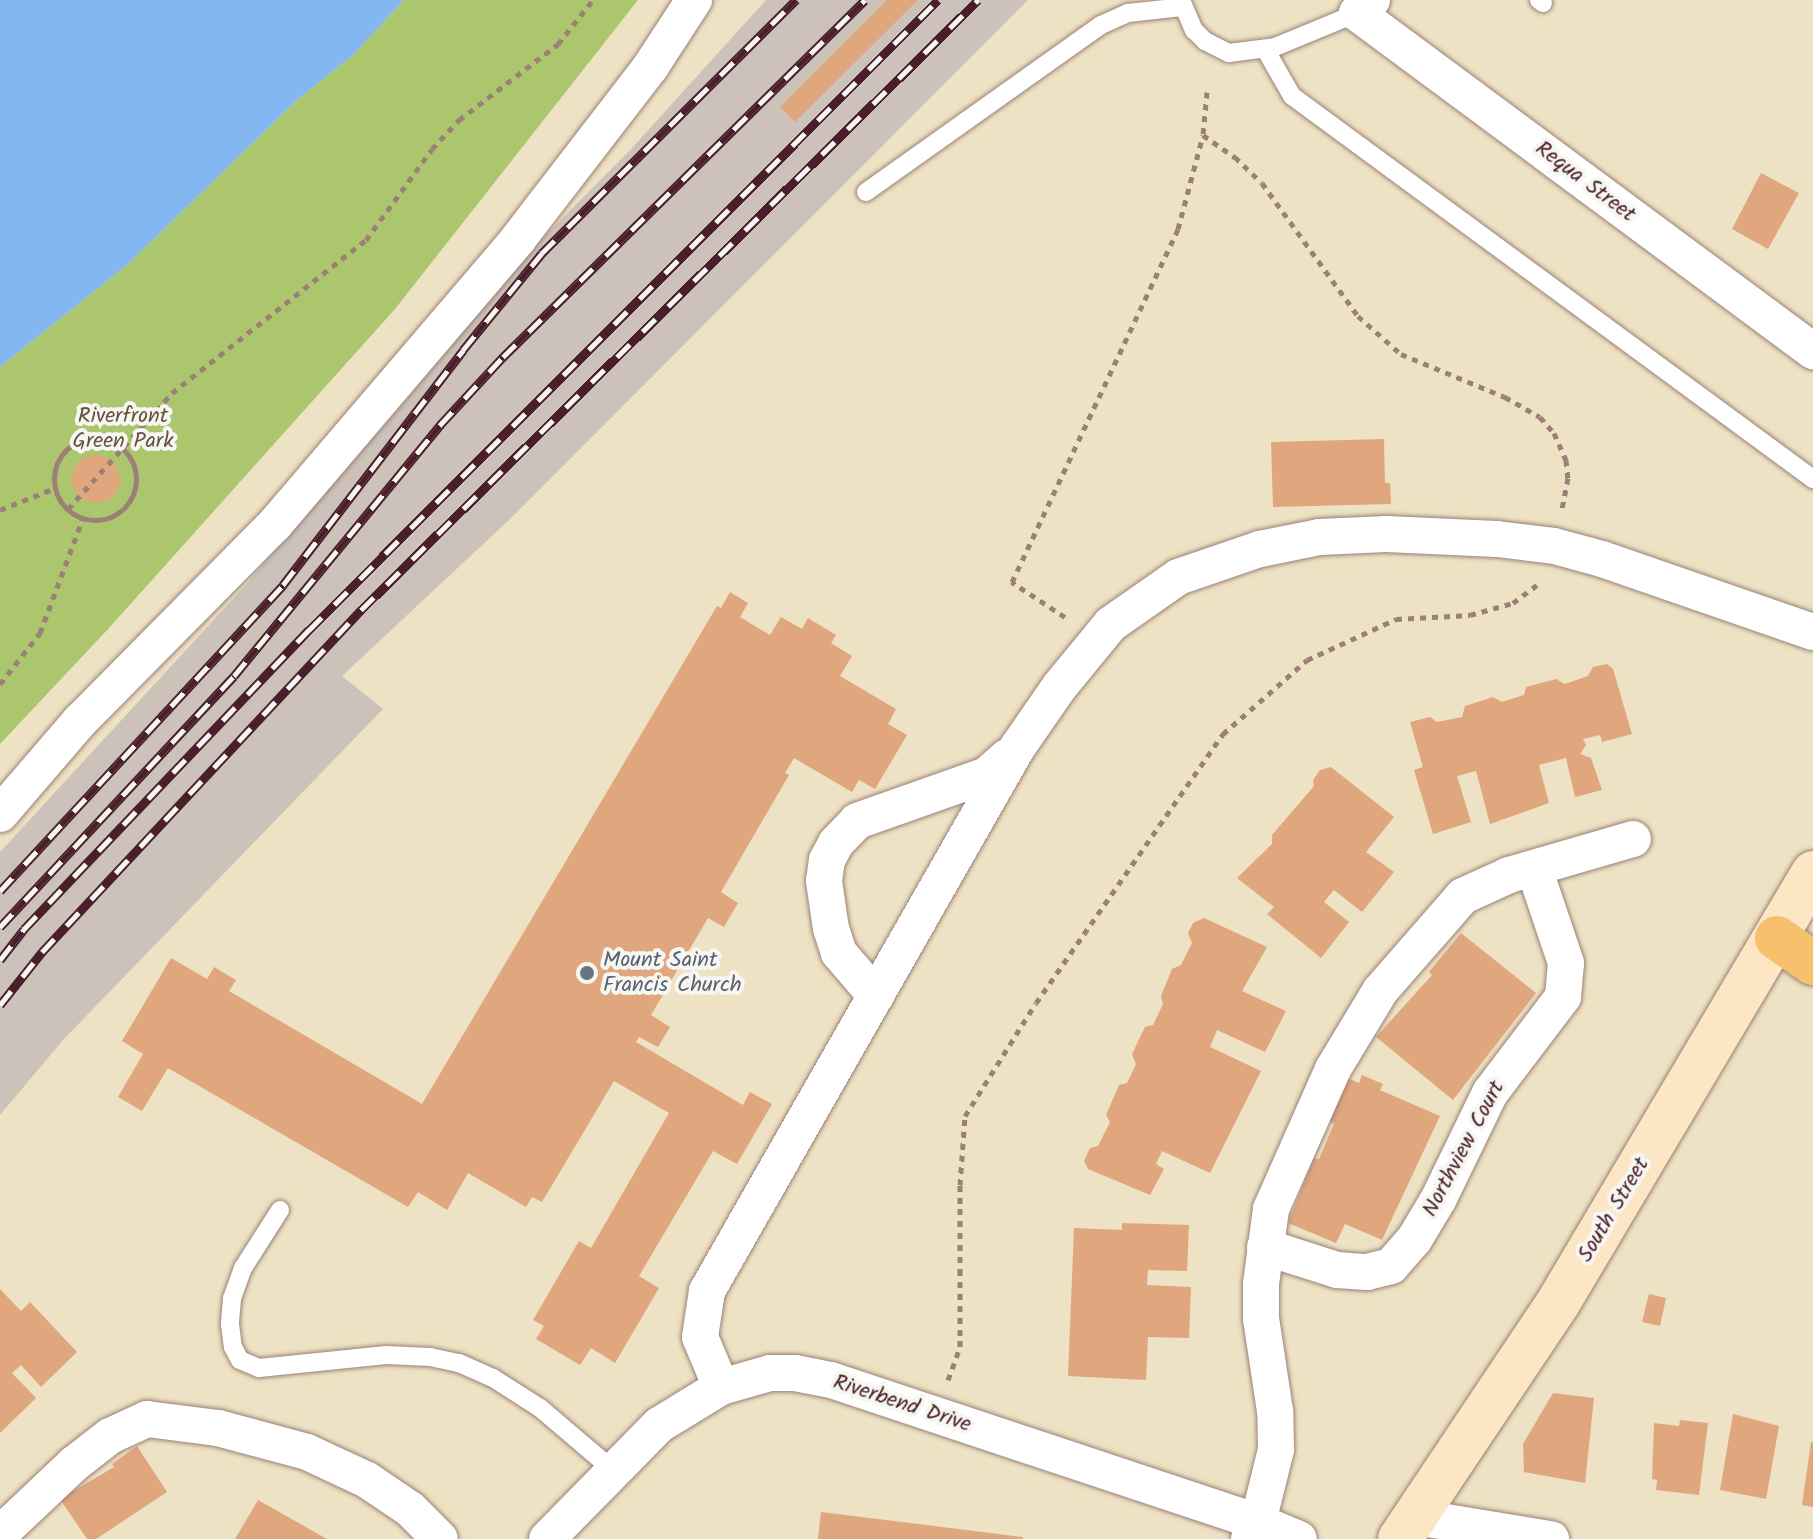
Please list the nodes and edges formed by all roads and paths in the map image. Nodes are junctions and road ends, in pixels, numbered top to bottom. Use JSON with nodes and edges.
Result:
{"nodes":[{"id":1,"x":593,"y":0,"type":"edge"},
{"id":2,"x":694,"y":0,"type":"edge"},
{"id":3,"x":1181,"y":4,"type":"edge"},
{"id":4,"x":1364,"y":6,"type":"edge"},
{"id":5,"x":1265,"y":49,"type":"junction"},
{"id":6,"x":1207,"y":92,"type":"dead end"},
{"id":7,"x":1203,"y":135,"type":"junction"},
{"id":8,"x":866,"y":192,"type":"dead end"},
{"id":9,"x":1813,"y":351,"type":"edge"},
{"id":10,"x":123,"y":448,"type":"junction"},
{"id":11,"x":1813,"y":479,"type":"edge"},
{"id":12,"x":55,"y":488,"type":"junction"},
{"id":13,"x":68,"y":509,"type":"junction"},
{"id":14,"x":0,"y":510,"type":"edge"},
{"id":15,"x":83,"y":518,"type":"junction"},
{"id":16,"x":1554,"y":546,"type":"junction"},
{"id":17,"x":1813,"y":632,"type":"edge"},
{"id":18,"x":1099,"y":639,"type":"junction"},
{"id":19,"x":0,"y":684,"type":"edge"},
{"id":20,"x":1017,"y":748,"type":"junction"},
{"id":21,"x":0,"y":814,"type":"edge"},
{"id":22,"x":1633,"y":839,"type":"dead end"},
{"id":23,"x":1534,"y":868,"type":"junction"},
{"id":24,"x":1813,"y":873,"type":"edge"},
{"id":25,"x":1777,"y":938,"type":"junction"},
{"id":26,"x":1813,"y":963,"type":"edge"},
{"id":27,"x":876,"y":996,"type":"junction"},
{"id":28,"x":280,"y":1210,"type":"dead end"},
{"id":29,"x":1265,"y":1247,"type":"junction"},
{"id":30,"x":721,"y":1387,"type":"junction"},
{"id":31,"x":936,"y":1415,"type":"junction"},
{"id":32,"x":614,"y":1471,"type":"junction"},
{"id":33,"x":1408,"y":1528,"type":"edge"},
{"id":34,"x":1253,"y":1530,"type":"edge"},
{"id":35,"x":0,"y":1534,"type":"edge"},
{"id":36,"x":440,"y":1539,"type":"edge"},
{"id":37,"x":547,"y":1539,"type":"edge"},
{"id":38,"x":1299,"y":1539,"type":"edge"},
{"id":39,"x":1551,"y":1539,"type":"edge"}],
"edges":[{"from":1,"to":10,"type":"path"},
{"from":2,"to":21,"type":"street"},
{"from":3,"to":5,"type":"lane"},
{"from":3,"to":8,"type":"lane"},
{"from":4,"to":5,"type":"lane"},
{"from":4,"to":9,"type":"street","name":"Requa Street"},
{"from":5,"to":11,"type":"lane"},
{"from":6,"to":7,"type":"path"},
{"from":7,"to":16,"type":"path"},
{"from":7,"to":18,"type":"path"},
{"from":10,"to":12,"type":"path"},
{"from":10,"to":13,"type":"path"},
{"from":10,"to":15,"type":"path"},
{"from":12,"to":13,"type":"path"},
{"from":12,"to":14,"type":"path"},
{"from":13,"to":15,"type":"path"},
{"from":15,"to":19,"type":"path"},
{"from":16,"to":17,"type":"street"},
{"from":16,"to":18,"type":"street"},
{"from":16,"to":31,"type":"path"},
{"from":18,"to":20,"type":"street"},
{"from":20,"to":27,"type":"street"},
{"from":20,"to":27,"type":"street"},
{"from":22,"to":23,"type":"street"},
{"from":23,"to":29,"type":"street"},
{"from":23,"to":29,"type":"street","name":"Northview Court"},
{"from":24,"to":25,"type":"street","name":"South Street"},
{"from":25,"to":26,"type":"highway"},
{"from":25,"to":33,"type":"street","name":"South Street"},
{"from":27,"to":30,"type":"street"},
{"from":28,"to":32,"type":"lane"},
{"from":29,"to":34,"type":"street"},
{"from":30,"to":31,"type":"street","name":"Riverbend Drive"},
{"from":30,"to":32,"type":"street","name":"Riverbend Drive"},
{"from":31,"to":34,"type":"street","name":"Riverbend Drive"},
{"from":32,"to":37,"type":"street","name":"Riverbend Drive"},
{"from":33,"to":39,"type":"street"},
{"from":34,"to":38,"type":"street","name":"Riverbend Drive"},
{"from":35,"to":36,"type":"street"}]}
